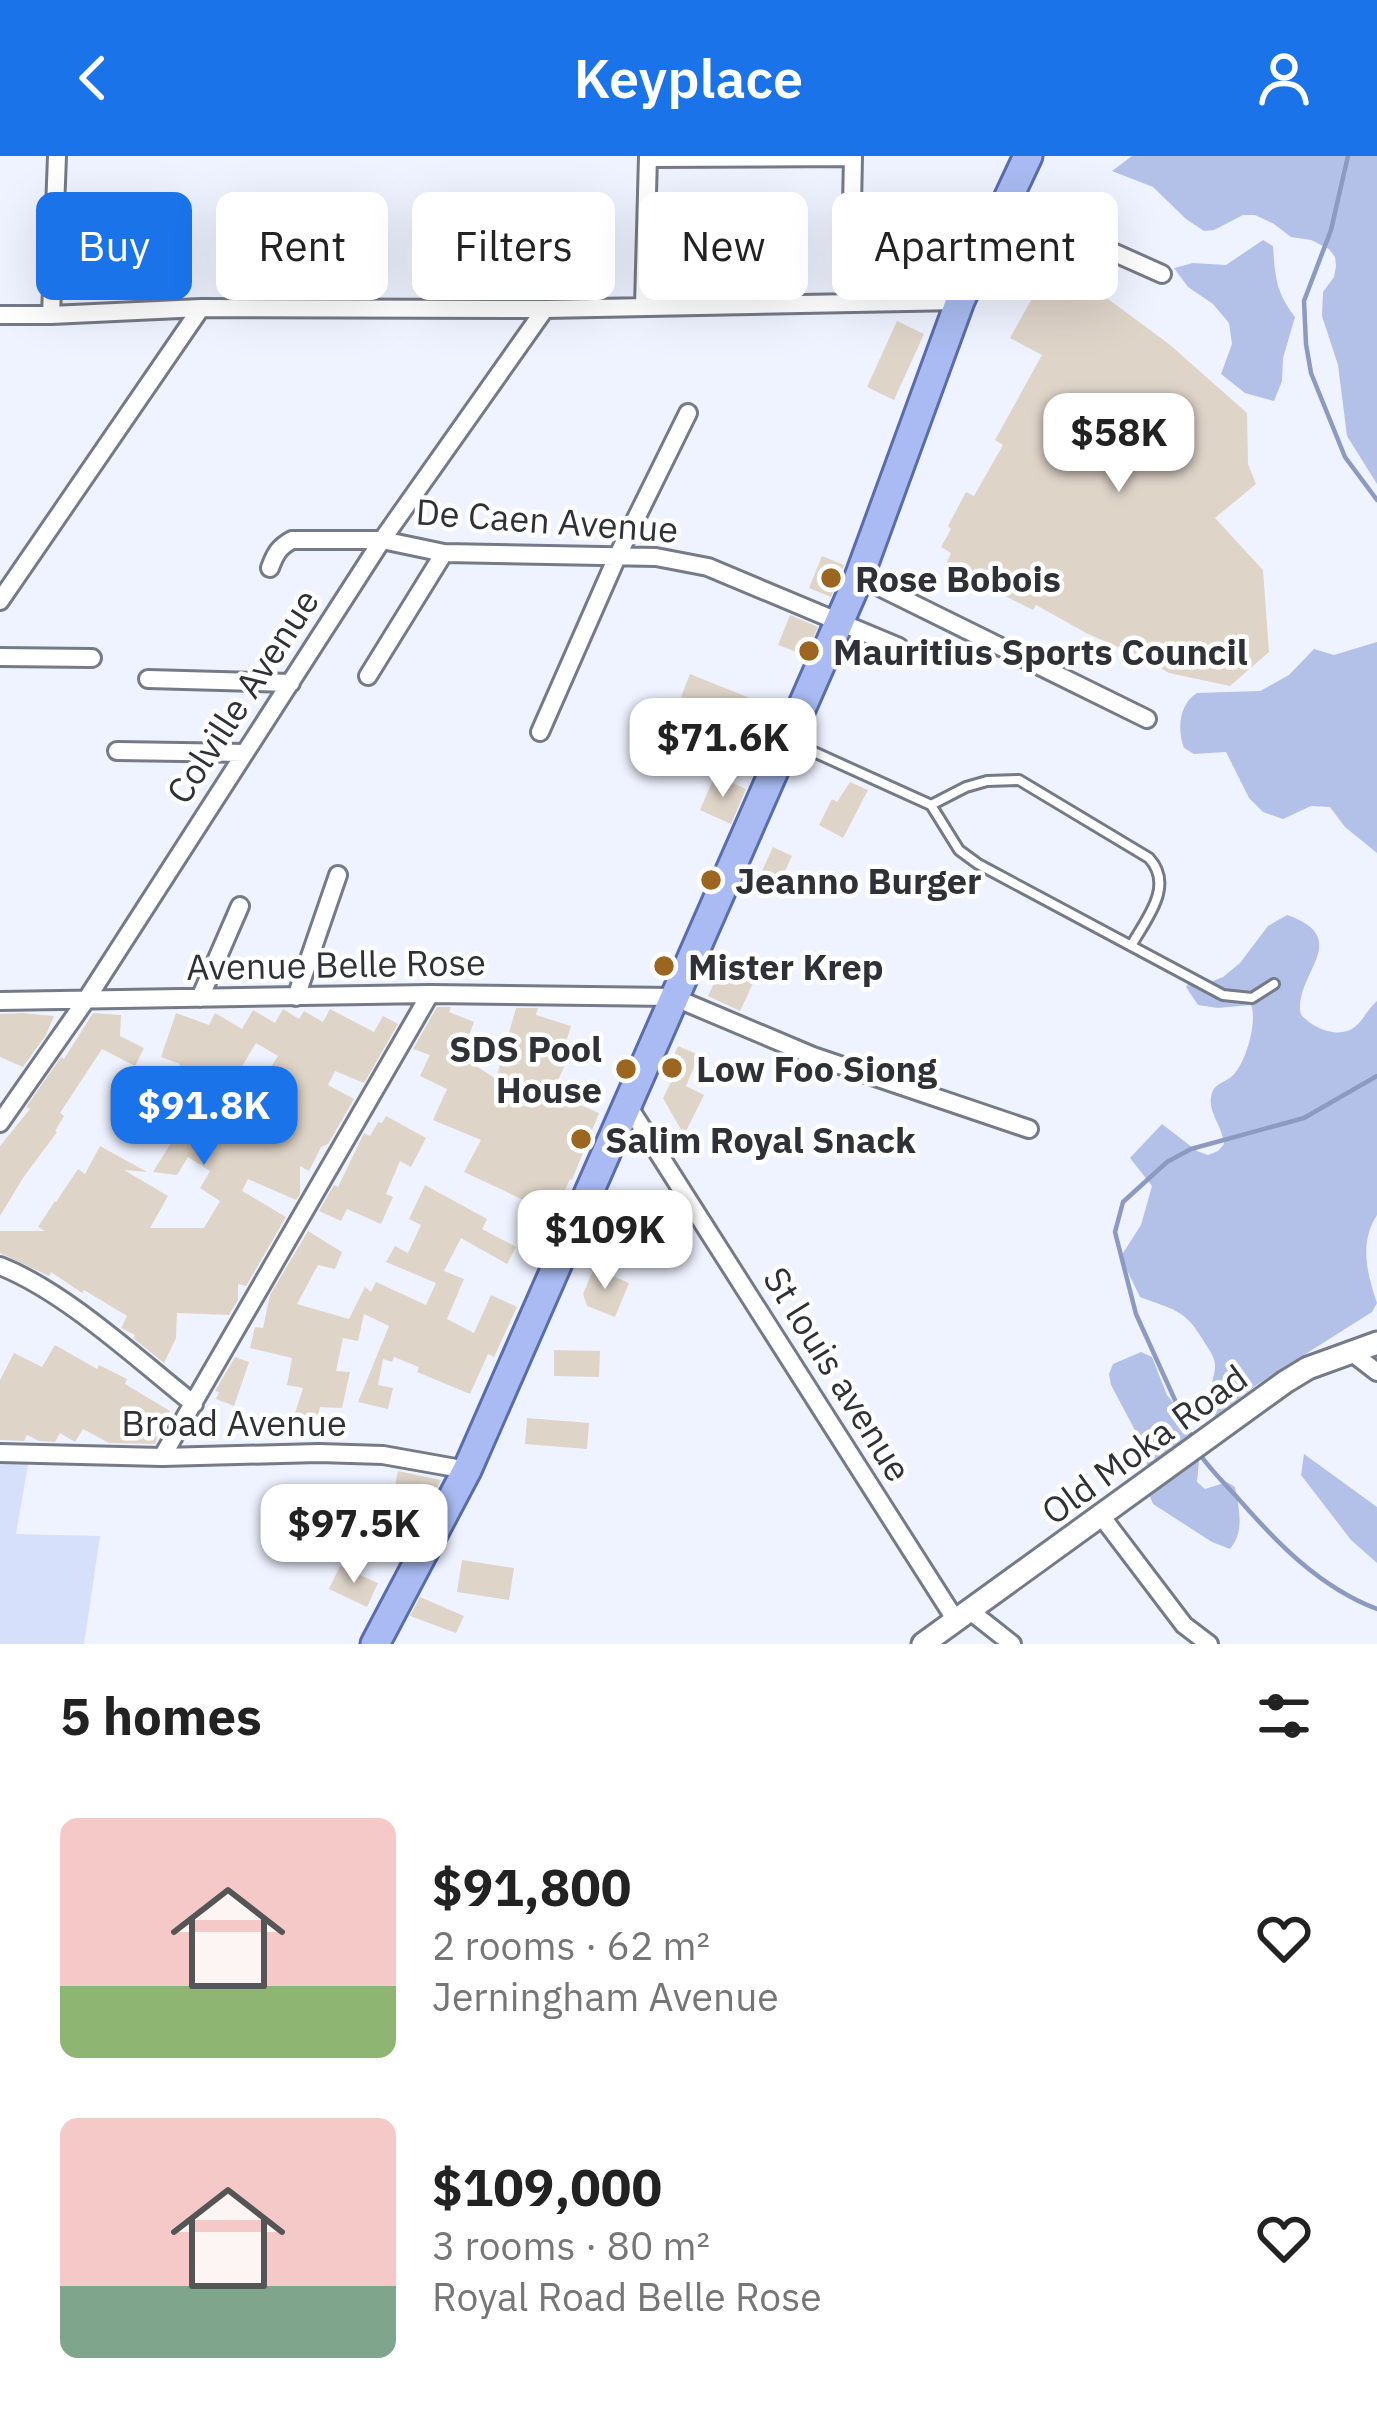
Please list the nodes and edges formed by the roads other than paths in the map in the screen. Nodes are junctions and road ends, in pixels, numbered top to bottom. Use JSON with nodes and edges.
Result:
{"nodes":[{"id":1,"x":57,"y":156,"type":"edge"},
{"id":2,"x":1028,"y":156,"type":"edge"},
{"id":3,"x":648,"y":157,"type":"edge"},
{"id":4,"x":1011,"y":192,"type":"edge"},
{"id":5,"x":1118,"y":254,"type":"edge"},
{"id":6,"x":1162,"y":274,"type":"dead end"},
{"id":7,"x":960,"y":301,"type":"joint"},
{"id":8,"x":850,"y":303,"type":"junction"},
{"id":9,"x":644,"y":306,"type":"junction"},
{"id":10,"x":201,"y":308,"type":"junction"},
{"id":11,"x":545,"y":309,"type":"junction"},
{"id":12,"x":0,"y":315,"type":"edge"},
{"id":13,"x":51,"y":315,"type":"junction"},
{"id":14,"x":688,"y":412,"type":"dead end"},
{"id":15,"x":382,"y":540,"type":"junction"},
{"id":16,"x":444,"y":553,"type":"junction"},
{"id":17,"x":617,"y":557,"type":"junction"},
{"id":18,"x":270,"y":568,"type":"dead end"},
{"id":19,"x":0,"y":572,"type":"edge"},
{"id":20,"x":20,"y":572,"type":"junction"},
{"id":21,"x":859,"y":578,"type":"junction"},
{"id":22,"x":0,"y":601,"type":"edge"},
{"id":23,"x":839,"y":622,"type":"junction"},
{"id":24,"x":899,"y":647,"type":"dead end"},
{"id":25,"x":0,"y":657,"type":"edge"},
{"id":26,"x":92,"y":658,"type":"dead end"},
{"id":27,"x":368,"y":676,"type":"dead end"},
{"id":28,"x":148,"y":679,"type":"dead end"},
{"id":29,"x":291,"y":682,"type":"junction"},
{"id":30,"x":1147,"y":719,"type":"dead end"},
{"id":31,"x":540,"y":732,"type":"dead end"},
{"id":32,"x":787,"y":740,"type":"junction"},
{"id":33,"x":117,"y":751,"type":"dead end"},
{"id":34,"x":245,"y":753,"type":"junction"},
{"id":35,"x":932,"y":805,"type":"junction"},
{"id":36,"x":338,"y":875,"type":"dead end"},
{"id":37,"x":240,"y":906,"type":"dead end"},
{"id":38,"x":1130,"y":946,"type":"junction"},
{"id":39,"x":1274,"y":984,"type":"dead end"},
{"id":40,"x":430,"y":994,"type":"junction"},
{"id":41,"x":296,"y":997,"type":"junction"},
{"id":42,"x":673,"y":997,"type":"junction"},
{"id":43,"x":200,"y":998,"type":"junction"},
{"id":44,"x":86,"y":1000,"type":"junction"},
{"id":45,"x":0,"y":1001,"type":"edge"},
{"id":46,"x":626,"y":1103,"type":"junction"},
{"id":47,"x":0,"y":1123,"type":"edge"},
{"id":48,"x":1028,"y":1130,"type":"dead end"},
{"id":49,"x":0,"y":1266,"type":"edge"},
{"id":50,"x":1377,"y":1343,"type":"edge"},
{"id":51,"x":1351,"y":1352,"type":"junction"},
{"id":52,"x":1377,"y":1372,"type":"edge"},
{"id":53,"x":194,"y":1404,"type":"junction"},
{"id":54,"x":0,"y":1453,"type":"edge"},
{"id":55,"x":162,"y":1457,"type":"junction"},
{"id":56,"x":467,"y":1470,"type":"junction"},
{"id":57,"x":1102,"y":1516,"type":"junction"},
{"id":58,"x":962,"y":1615,"type":"junction"},
{"id":59,"x":375,"y":1644,"type":"edge"},
{"id":60,"x":922,"y":1644,"type":"edge"},
{"id":61,"x":1012,"y":1644,"type":"edge"},
{"id":62,"x":1209,"y":1644,"type":"edge"}],
"edges":[{"from":1,"to":13,"type":"street"},
{"from":2,"to":4,"type":"main road"},
{"from":3,"to":8,"type":"street"},
{"from":3,"to":9,"type":"street"},
{"from":5,"to":6,"type":"street"},
{"from":7,"to":8,"type":"street"},
{"from":7,"to":21,"type":"main road"},
{"from":8,"to":9,"type":"street"},
{"from":9,"to":11,"type":"street"},
{"from":10,"to":11,"type":"street"},
{"from":10,"to":13,"type":"street"},
{"from":10,"to":20,"type":"street"},
{"from":11,"to":15,"type":"street","name":"Colville Avenue"},
{"from":12,"to":13,"type":"street"},
{"from":14,"to":17,"type":"street"},
{"from":15,"to":16,"type":"street","name":"De Caen Avenue"},
{"from":15,"to":18,"type":"street","name":"De Caen Avenue"},
{"from":15,"to":29,"type":"street","name":"Colville Avenue"},
{"from":16,"to":17,"type":"street","name":"De Caen Avenue"},
{"from":16,"to":27,"type":"street"},
{"from":17,"to":23,"type":"street","name":"De Caen Avenue"},
{"from":17,"to":31,"type":"street"},
{"from":19,"to":20,"type":"street"},
{"from":20,"to":22,"type":"street"},
{"from":21,"to":23,"type":"main road"},
{"from":21,"to":30,"type":"street"},
{"from":23,"to":24,"type":"street","name":"De Caen Avenue"},
{"from":23,"to":32,"type":"main road"},
{"from":25,"to":26,"type":"street"},
{"from":28,"to":29,"type":"street"},
{"from":29,"to":34,"type":"street","name":"Colville Avenue"},
{"from":32,"to":35,"type":"lane"},
{"from":32,"to":42,"type":"main road"},
{"from":33,"to":34,"type":"street"},
{"from":34,"to":44,"type":"street","name":"Colville Avenue"},
{"from":35,"to":38,"type":"lane"},
{"from":35,"to":38,"type":"lane"},
{"from":36,"to":41,"type":"street"},
{"from":37,"to":43,"type":"street"},
{"from":38,"to":39,"type":"lane"},
{"from":40,"to":41,"type":"street","name":"Avenue Belle Rose"},
{"from":40,"to":42,"type":"street","name":"Avenue Belle Rose"},
{"from":40,"to":53,"type":"street"},
{"from":41,"to":43,"type":"street","name":"Avenue Belle Rose"},
{"from":42,"to":46,"type":"main road"},
{"from":42,"to":48,"type":"street"},
{"from":43,"to":44,"type":"street","name":"Avenue Belle Rose"},
{"from":44,"to":45,"type":"street","name":"Avenue Belle Rose"},
{"from":44,"to":47,"type":"street","name":"Colville Avenue"},
{"from":46,"to":56,"type":"main road"},
{"from":46,"to":58,"type":"street","name":"St louis avenue"},
{"from":49,"to":53,"type":"street"},
{"from":50,"to":51,"type":"street","name":"Old Moka Road"},
{"from":51,"to":52,"type":"street"},
{"from":51,"to":57,"type":"street","name":"Old Moka Road"},
{"from":53,"to":55,"type":"street"},
{"from":54,"to":55,"type":"street","name":"Broad Avenue"},
{"from":55,"to":56,"type":"street","name":"Broad Avenue"},
{"from":56,"to":59,"type":"main road"},
{"from":57,"to":58,"type":"street","name":"Old Moka Road"},
{"from":57,"to":62,"type":"street"},
{"from":58,"to":60,"type":"street","name":"Old Moka Road"},
{"from":58,"to":61,"type":"street","name":"St louis avenue"}]}
